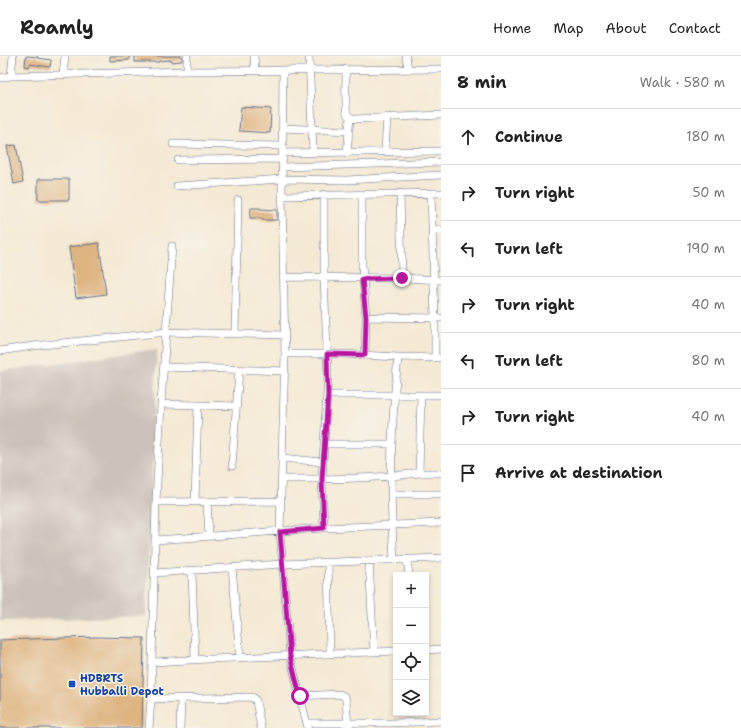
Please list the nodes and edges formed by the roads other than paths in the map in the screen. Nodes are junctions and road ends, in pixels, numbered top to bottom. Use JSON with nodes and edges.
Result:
{"nodes":[{"id":1,"x":13,"y":56,"type":"edge"},
{"id":2,"x":65,"y":56,"type":"edge"},
{"id":3,"x":187,"y":56,"type":"edge"},
{"id":4,"x":254,"y":56,"type":"edge"},
{"id":5,"x":309,"y":56,"type":"edge"},
{"id":6,"x":406,"y":56,"type":"edge"},
{"id":7,"x":309,"y":69,"type":"junction"},
{"id":8,"x":346,"y":69,"type":"junction"},
{"id":9,"x":408,"y":69,"type":"junction"},
{"id":10,"x":441,"y":69,"type":"edge"},
{"id":11,"x":255,"y":70,"type":"junction"},
{"id":12,"x":283,"y":70,"type":"junction"},
{"id":13,"x":188,"y":71,"type":"junction"},
{"id":14,"x":64,"y":74,"type":"junction"},
{"id":15,"x":10,"y":76,"type":"junction"},
{"id":16,"x":0,"y":78,"type":"edge"},
{"id":17,"x":441,"y":115,"type":"edge"},
{"id":18,"x":350,"y":117,"type":"junction"},
{"id":19,"x":387,"y":117,"type":"junction"},
{"id":20,"x":283,"y":128,"type":"junction"},
{"id":21,"x":312,"y":130,"type":"junction"},
{"id":22,"x":349,"y":131,"type":"junction"},
{"id":23,"x":173,"y":144,"type":"dead end"},
{"id":24,"x":441,"y":151,"type":"edge"},
{"id":25,"x":313,"y":152,"type":"junction"},
{"id":26,"x":385,"y":152,"type":"junction"},
{"id":27,"x":347,"y":153,"type":"junction"},
{"id":28,"x":283,"y":156,"type":"junction"},
{"id":29,"x":178,"y":160,"type":"dead end"},
{"id":30,"x":441,"y":162,"type":"edge"},
{"id":31,"x":441,"y":175,"type":"edge"},
{"id":32,"x":282,"y":179,"type":"junction"},
{"id":33,"x":177,"y":186,"type":"dead end"},
{"id":34,"x":400,"y":193,"type":"junction"},
{"id":35,"x":431,"y":193,"type":"junction"},
{"id":36,"x":441,"y":193,"type":"edge"},
{"id":37,"x":324,"y":194,"type":"junction"},
{"id":38,"x":362,"y":194,"type":"junction"},
{"id":39,"x":282,"y":196,"type":"junction"},
{"id":40,"x":238,"y":200,"type":"dead end"},
{"id":41,"x":432,"y":229,"type":"junction"},
{"id":42,"x":441,"y":230,"type":"edge"},
{"id":43,"x":172,"y":246,"type":"dead end"},
{"id":44,"x":285,"y":277,"type":"junction"},
{"id":45,"x":324,"y":278,"type":"junction"},
{"id":46,"x":402,"y":278,"type":"junction"},
{"id":47,"x":362,"y":279,"type":"junction"},
{"id":48,"x":437,"y":280,"type":"edge"},
{"id":49,"x":366,"y":317,"type":"junction"},
{"id":50,"x":438,"y":318,"type":"edge"},
{"id":51,"x":167,"y":332,"type":"junction"},
{"id":52,"x":235,"y":333,"type":"junction"},
{"id":53,"x":285,"y":335,"type":"junction"},
{"id":54,"x":0,"y":351,"type":"edge"},
{"id":55,"x":285,"y":354,"type":"junction"},
{"id":56,"x":327,"y":354,"type":"junction"},
{"id":57,"x":365,"y":355,"type":"junction"},
{"id":58,"x":398,"y":357,"type":"junction"},
{"id":59,"x":438,"y":358,"type":"edge"},
{"id":60,"x":164,"y":367,"type":"junction"},
{"id":61,"x":239,"y":370,"type":"junction"},
{"id":62,"x":284,"y":371,"type":"junction"},
{"id":63,"x":421,"y":394,"type":"junction"},
{"id":64,"x":328,"y":395,"type":"junction"},
{"id":65,"x":394,"y":395,"type":"junction"},
{"id":66,"x":441,"y":395,"type":"edge"},
{"id":67,"x":161,"y":404,"type":"junction"},
{"id":68,"x":198,"y":406,"type":"junction"},
{"id":69,"x":237,"y":406,"type":"junction"},
{"id":70,"x":325,"y":444,"type":"junction"},
{"id":71,"x":392,"y":444,"type":"junction"},
{"id":72,"x":282,"y":458,"type":"junction"},
{"id":73,"x":323,"y":462,"type":"junction"},
{"id":74,"x":232,"y":466,"type":"dead end"},
{"id":75,"x":441,"y":472,"type":"edge"},
{"id":76,"x":420,"y":473,"type":"junction"},
{"id":77,"x":391,"y":477,"type":"junction"},
{"id":78,"x":282,"y":479,"type":"junction"},
{"id":79,"x":322,"y":479,"type":"junction"},
{"id":80,"x":391,"y":494,"type":"junction"},
{"id":81,"x":441,"y":494,"type":"edge"},
{"id":82,"x":281,"y":500,"type":"junction"},
{"id":83,"x":156,"y":502,"type":"junction"},
{"id":84,"x":194,"y":502,"type":"junction"},
{"id":85,"x":207,"y":502,"type":"junction"},
{"id":86,"x":441,"y":523,"type":"edge"},
{"id":87,"x":391,"y":525,"type":"junction"},
{"id":88,"x":324,"y":528,"type":"junction"},
{"id":89,"x":280,"y":532,"type":"junction"},
{"id":90,"x":209,"y":536,"type":"junction"},
{"id":91,"x":156,"y":540,"type":"junction"},
{"id":92,"x":441,"y":558,"type":"edge"},
{"id":93,"x":394,"y":559,"type":"junction"},
{"id":94,"x":407,"y":559,"type":"junction"},
{"id":95,"x":369,"y":561,"type":"junction"},
{"id":96,"x":328,"y":562,"type":"junction"},
{"id":97,"x":282,"y":564,"type":"junction"},
{"id":98,"x":232,"y":567,"type":"junction"},
{"id":99,"x":192,"y":571,"type":"junction"},
{"id":100,"x":409,"y":572,"type":"edge"},
{"id":101,"x":154,"y":574,"type":"junction"},
{"id":102,"x":441,"y":649,"type":"edge"},
{"id":103,"x":429,"y":650,"type":"edge"},
{"id":104,"x":393,"y":651,"type":"edge"},
{"id":105,"x":374,"y":652,"type":"junction"},
{"id":106,"x":330,"y":654,"type":"junction"},
{"id":107,"x":290,"y":656,"type":"junction"},
{"id":108,"x":240,"y":657,"type":"junction"},
{"id":109,"x":195,"y":659,"type":"junction"},
{"id":110,"x":152,"y":662,"type":"junction"},
{"id":111,"x":300,"y":696,"type":"junction"},
{"id":112,"x":151,"y":699,"type":"junction"},
{"id":113,"x":181,"y":699,"type":"junction"},
{"id":114,"x":441,"y":721,"type":"edge"},
{"id":115,"x":308,"y":725,"type":"edge"},
{"id":116,"x":348,"y":725,"type":"edge"},
{"id":117,"x":149,"y":728,"type":"edge"},
{"id":118,"x":180,"y":728,"type":"edge"},
{"id":119,"x":261,"y":728,"type":"edge"}],
"edges":[{"from":1,"to":15,"type":"street"},
{"from":2,"to":14,"type":"street"},
{"from":3,"to":13,"type":"street"},
{"from":4,"to":11,"type":"street"},
{"from":5,"to":7,"type":"street"},
{"from":6,"to":9,"type":"street"},
{"from":7,"to":8,"type":"street"},
{"from":7,"to":12,"type":"street"},
{"from":7,"to":21,"type":"street"},
{"from":8,"to":9,"type":"street"},
{"from":8,"to":18,"type":"street"},
{"from":9,"to":10,"type":"street"},
{"from":11,"to":12,"type":"street"},
{"from":11,"to":13,"type":"street"},
{"from":12,"to":20,"type":"street"},
{"from":13,"to":14,"type":"street"},
{"from":14,"to":15,"type":"street"},
{"from":15,"to":16,"type":"street"},
{"from":17,"to":19,"type":"street"},
{"from":18,"to":19,"type":"street"},
{"from":18,"to":22,"type":"street"},
{"from":19,"to":26,"type":"street"},
{"from":20,"to":21,"type":"street"},
{"from":20,"to":28,"type":"street"},
{"from":21,"to":22,"type":"street"},
{"from":21,"to":25,"type":"street"},
{"from":22,"to":27,"type":"street"},
{"from":23,"to":28,"type":"street"},
{"from":24,"to":26,"type":"street"},
{"from":25,"to":27,"type":"street"},
{"from":25,"to":28,"type":"street"},
{"from":26,"to":27,"type":"street"},
{"from":28,"to":29,"type":"street"},
{"from":28,"to":30,"type":"street"},
{"from":28,"to":32,"type":"street"},
{"from":31,"to":32,"type":"street"},
{"from":32,"to":33,"type":"street"},
{"from":32,"to":39,"type":"street"},
{"from":34,"to":35,"type":"street"},
{"from":34,"to":38,"type":"street"},
{"from":34,"to":46,"type":"street"},
{"from":35,"to":36,"type":"street"},
{"from":35,"to":41,"type":"street"},
{"from":37,"to":38,"type":"street"},
{"from":37,"to":39,"type":"street"},
{"from":37,"to":45,"type":"street"},
{"from":38,"to":47,"type":"street"},
{"from":39,"to":44,"type":"street"},
{"from":40,"to":52,"type":"street"},
{"from":41,"to":42,"type":"street"},
{"from":41,"to":48,"type":"street"},
{"from":43,"to":51,"type":"street"},
{"from":44,"to":45,"type":"street"},
{"from":44,"to":53,"type":"street"},
{"from":45,"to":47,"type":"street"},
{"from":45,"to":56,"type":"street"},
{"from":46,"to":47,"type":"street"},
{"from":46,"to":48,"type":"street"},
{"from":47,"to":49,"type":"street"},
{"from":48,"to":50,"type":"street"},
{"from":49,"to":50,"type":"street"},
{"from":49,"to":57,"type":"street"},
{"from":50,"to":59,"type":"street"},
{"from":51,"to":52,"type":"street"},
{"from":51,"to":54,"type":"street"},
{"from":51,"to":60,"type":"street"},
{"from":52,"to":53,"type":"street"},
{"from":53,"to":55,"type":"street"},
{"from":55,"to":56,"type":"street"},
{"from":55,"to":62,"type":"street"},
{"from":56,"to":57,"type":"street"},
{"from":56,"to":64,"type":"street"},
{"from":57,"to":58,"type":"street"},
{"from":58,"to":59,"type":"street"},
{"from":58,"to":65,"type":"street"},
{"from":60,"to":61,"type":"street"},
{"from":60,"to":67,"type":"street"},
{"from":61,"to":62,"type":"street"},
{"from":61,"to":69,"type":"street"},
{"from":62,"to":72,"type":"street"},
{"from":63,"to":65,"type":"street"},
{"from":63,"to":66,"type":"street"},
{"from":63,"to":76,"type":"street"},
{"from":64,"to":65,"type":"street"},
{"from":64,"to":70,"type":"street"},
{"from":65,"to":71,"type":"street"},
{"from":67,"to":68,"type":"street"},
{"from":67,"to":83,"type":"street"},
{"from":68,"to":69,"type":"street"},
{"from":68,"to":84,"type":"street"},
{"from":69,"to":74,"type":"street"},
{"from":70,"to":71,"type":"street"},
{"from":70,"to":73,"type":"street"},
{"from":71,"to":77,"type":"street"},
{"from":72,"to":73,"type":"street"},
{"from":72,"to":78,"type":"street"},
{"from":73,"to":79,"type":"street"},
{"from":75,"to":76,"type":"street"},
{"from":76,"to":77,"type":"street"},
{"from":77,"to":79,"type":"street"},
{"from":77,"to":80,"type":"street"},
{"from":78,"to":79,"type":"street"},
{"from":78,"to":82,"type":"street"},
{"from":79,"to":88,"type":"street"},
{"from":80,"to":81,"type":"street"},
{"from":80,"to":87,"type":"street"},
{"from":82,"to":85,"type":"street"},
{"from":82,"to":89,"type":"street"},
{"from":83,"to":84,"type":"street"},
{"from":83,"to":91,"type":"street"},
{"from":84,"to":85,"type":"street"},
{"from":85,"to":90,"type":"street"},
{"from":86,"to":87,"type":"street"},
{"from":87,"to":88,"type":"street"},
{"from":87,"to":93,"type":"street"},
{"from":88,"to":89,"type":"street"},
{"from":89,"to":90,"type":"street"},
{"from":89,"to":97,"type":"street"},
{"from":90,"to":91,"type":"street"},
{"from":91,"to":101,"type":"street"},
{"from":92,"to":94,"type":"street"},
{"from":93,"to":94,"type":"street"},
{"from":93,"to":95,"type":"street"},
{"from":94,"to":100,"type":"street"},
{"from":95,"to":96,"type":"street"},
{"from":95,"to":105,"type":"street"},
{"from":96,"to":97,"type":"street"},
{"from":96,"to":106,"type":"street"},
{"from":97,"to":98,"type":"street"},
{"from":97,"to":107,"type":"street"},
{"from":98,"to":99,"type":"street"},
{"from":98,"to":108,"type":"street"},
{"from":99,"to":101,"type":"street"},
{"from":99,"to":109,"type":"street"},
{"from":101,"to":110,"type":"street"},
{"from":102,"to":103,"type":"street"},
{"from":104,"to":105,"type":"street"},
{"from":105,"to":106,"type":"street"},
{"from":106,"to":107,"type":"street"},
{"from":107,"to":108,"type":"street"},
{"from":107,"to":111,"type":"street"},
{"from":108,"to":109,"type":"street"},
{"from":109,"to":110,"type":"street"},
{"from":110,"to":112,"type":"street"},
{"from":111,"to":115,"type":"street"},
{"from":111,"to":116,"type":"street"},
{"from":112,"to":113,"type":"street"},
{"from":112,"to":117,"type":"street"},
{"from":113,"to":118,"type":"street"},
{"from":113,"to":119,"type":"street"},
{"from":114,"to":116,"type":"street"},
{"from":115,"to":116,"type":"street"}]}
